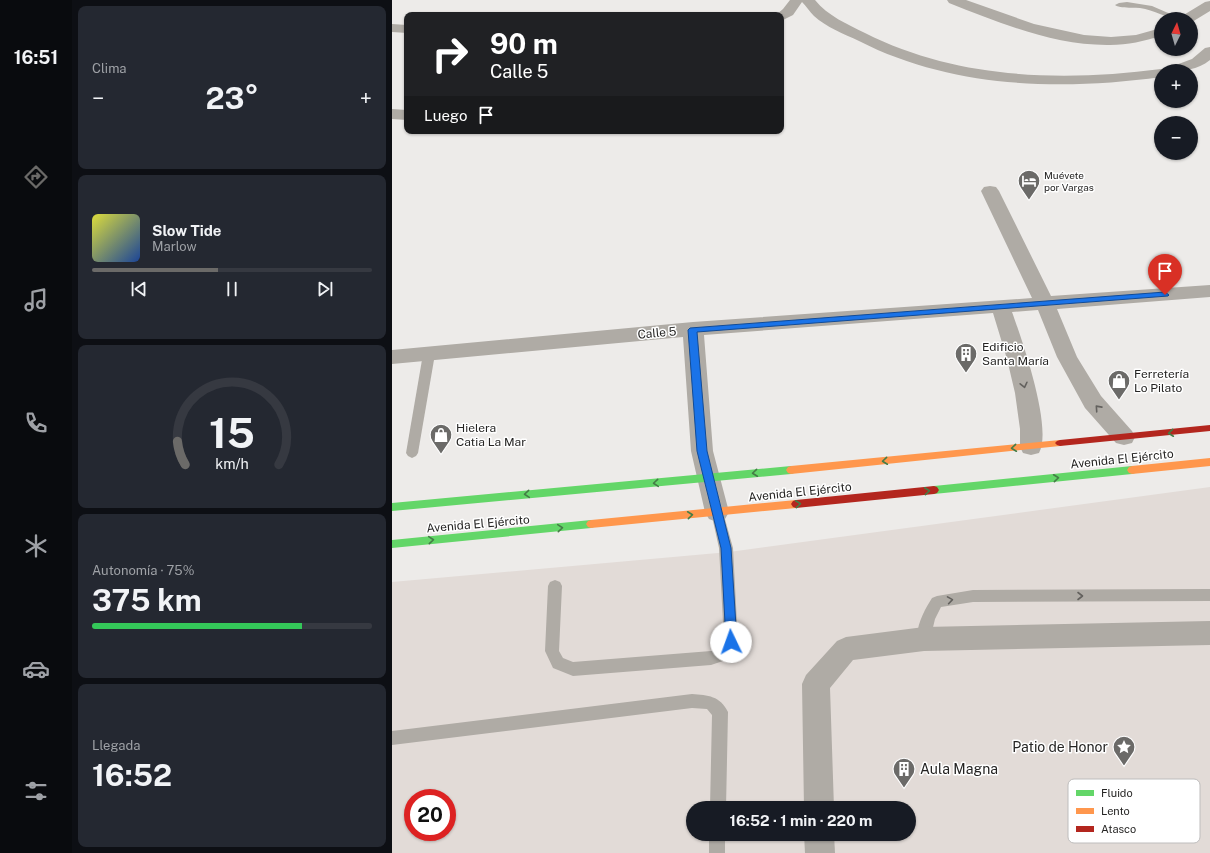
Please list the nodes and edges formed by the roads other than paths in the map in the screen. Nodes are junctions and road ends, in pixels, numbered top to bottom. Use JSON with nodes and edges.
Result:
{"nodes":[{"id":1,"x":797,"y":0,"type":"edge"},
{"id":2,"x":808,"y":0,"type":"edge"},
{"id":3,"x":954,"y":0,"type":"edge"},
{"id":4,"x":1210,"y":5,"type":"edge"},
{"id":5,"x":1118,"y":6,"type":"dead end"},
{"id":6,"x":1160,"y":12,"type":"edge"},
{"id":7,"x":1198,"y":13,"type":"edge"},
{"id":8,"x":784,"y":14,"type":"edge"},
{"id":9,"x":392,"y":28,"type":"edge"},
{"id":10,"x":404,"y":29,"type":"edge"},
{"id":11,"x":1154,"y":34,"type":"edge"},
{"id":12,"x":1210,"y":51,"type":"edge"},
{"id":13,"x":1195,"y":64,"type":"edge"},
{"id":14,"x":1154,"y":74,"type":"edge"},
{"id":15,"x":392,"y":114,"type":"edge"},
{"id":16,"x":404,"y":115,"type":"edge"},
{"id":17,"x":990,"y":192,"type":"dead end"},
{"id":18,"x":1210,"y":291,"type":"edge"},
{"id":19,"x":1046,"y":304,"type":"junction"},
{"id":20,"x":1001,"y":307,"type":"junction"},
{"id":21,"x":693,"y":330,"type":"junction"},
{"id":22,"x":429,"y":354,"type":"junction"},
{"id":23,"x":392,"y":357,"type":"edge"},
{"id":24,"x":1210,"y":428,"type":"edge"},
{"id":25,"x":1124,"y":438,"type":"junction"},
{"id":26,"x":1031,"y":447,"type":"junction"},
{"id":27,"x":412,"y":453,"type":"dead end"},
{"id":28,"x":1210,"y":462,"type":"edge"},
{"id":29,"x":709,"y":478,"type":"junction"},
{"id":30,"x":392,"y":507,"type":"edge"},
{"id":31,"x":717,"y":512,"type":"junction"},
{"id":32,"x":392,"y":544,"type":"edge"},
{"id":33,"x":555,"y":586,"type":"dead end"},
{"id":34,"x":1210,"y":595,"type":"edge"},
{"id":35,"x":1210,"y":632,"type":"edge"},
{"id":36,"x":924,"y":639,"type":"junction"},
{"id":37,"x":392,"y":738,"type":"edge"},
{"id":38,"x":718,"y":801,"type":"edge"},
{"id":39,"x":819,"y":801,"type":"edge"},
{"id":40,"x":717,"y":841,"type":"edge"},
{"id":41,"x":819,"y":841,"type":"edge"},
{"id":42,"x":716,"y":853,"type":"edge"},
{"id":43,"x":820,"y":853,"type":"edge"}],
"edges":[{"from":1,"to":8,"type":"street"},
{"from":2,"to":14,"type":"street"},
{"from":3,"to":11,"type":"street"},
{"from":4,"to":7,"type":"street"},
{"from":5,"to":6,"type":"lane"},
{"from":9,"to":10,"type":"street"},
{"from":12,"to":13,"type":"street"},
{"from":15,"to":16,"type":"street"},
{"from":17,"to":19,"type":"street"},
{"from":18,"to":19,"type":"street","name":"Calle 5"},
{"from":19,"to":20,"type":"street","name":"Calle 5"},
{"from":25,"to":19,"type":"street","one_way":true},
{"from":20,"to":21,"type":"street","name":"Calle 5"},
{"from":20,"to":26,"type":"street","one_way":true},
{"from":21,"to":22,"type":"street","name":"Calle 5"},
{"from":21,"to":29,"type":"street"},
{"from":22,"to":23,"type":"street","name":"Calle 5"},
{"from":22,"to":27,"type":"lane"},
{"from":24,"to":25,"type":"main road","name":"Avenida El Ejército","one_way":true},
{"from":25,"to":26,"type":"main road","name":"Avenida El Ejército"},
{"from":26,"to":29,"type":"main road","name":"Avenida El Ejército","one_way":true},
{"from":31,"to":28,"type":"main road","name":"Avenida El Ejército","one_way":true},
{"from":29,"to":30,"type":"main road","name":"Avenida El Ejército","one_way":true},
{"from":29,"to":31,"type":"street"},
{"from":32,"to":31,"type":"main road","name":"Avenida El Ejército","one_way":true},
{"from":31,"to":33,"type":"lane"},
{"from":36,"to":34,"type":"lane","one_way":true},
{"from":35,"to":36,"type":"street"},
{"from":36,"to":39,"type":"street"},
{"from":37,"to":38,"type":"lane"},
{"from":40,"to":42,"type":"lane"},
{"from":41,"to":43,"type":"street"}]}
